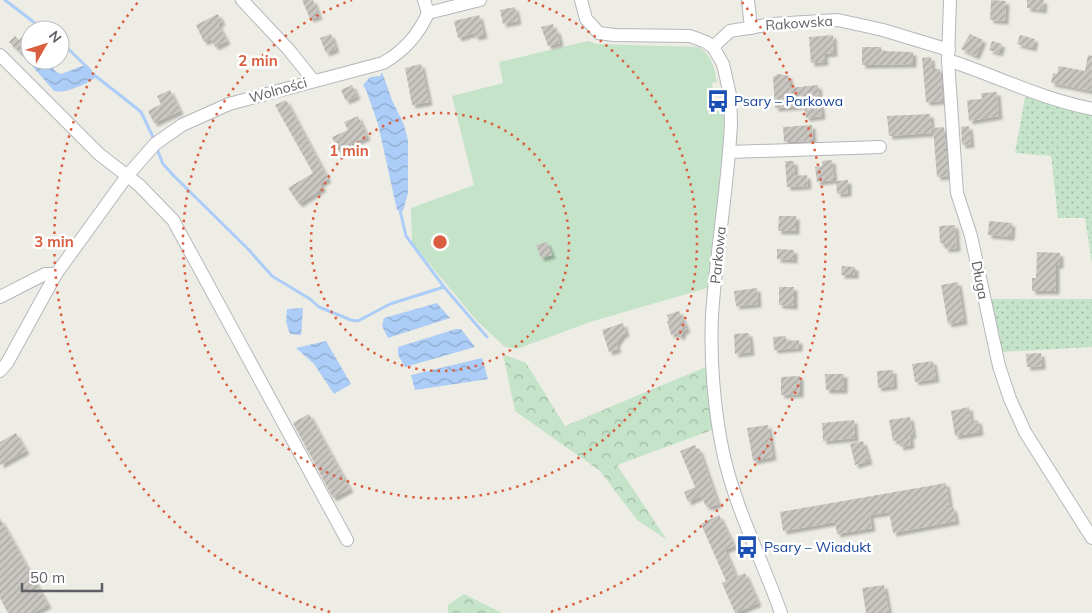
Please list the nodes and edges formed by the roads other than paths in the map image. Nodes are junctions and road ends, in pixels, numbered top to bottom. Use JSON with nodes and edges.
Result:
{"nodes":[{"id":1,"x":242,"y":0,"type":"edge"},
{"id":2,"x":424,"y":0,"type":"edge"},
{"id":3,"x":480,"y":0,"type":"edge"},
{"id":4,"x":581,"y":0,"type":"edge"},
{"id":5,"x":748,"y":0,"type":"edge"},
{"id":6,"x":950,"y":0,"type":"edge"},
{"id":7,"x":428,"y":13,"type":"junction"},
{"id":8,"x":750,"y":28,"type":"junction"},
{"id":9,"x":713,"y":47,"type":"junction"},
{"id":10,"x":0,"y":55,"type":"edge"},
{"id":11,"x":949,"y":55,"type":"junction"},
{"id":12,"x":313,"y":80,"type":"junction"},
{"id":13,"x":1092,"y":109,"type":"edge"},
{"id":14,"x":880,"y":147,"type":"dead end"},
{"id":15,"x":730,"y":152,"type":"junction"},
{"id":16,"x":127,"y":176,"type":"junction"},
{"id":17,"x":56,"y":274,"type":"junction"},
{"id":18,"x":0,"y":297,"type":"edge"},
{"id":19,"x":0,"y":371,"type":"edge"},
{"id":20,"x":1092,"y":538,"type":"edge"},
{"id":21,"x":347,"y":540,"type":"dead end"},
{"id":22,"x":781,"y":613,"type":"edge"}],
"edges":[{"from":1,"to":12,"type":"street"},
{"from":2,"to":7,"type":"street"},
{"from":3,"to":7,"type":"street"},
{"from":4,"to":9,"type":"street"},
{"from":5,"to":8,"type":"street"},
{"from":6,"to":11,"type":"street","name":"Długa"},
{"from":7,"to":12,"type":"street","name":"Wolności"},
{"from":8,"to":9,"type":"street","name":"Rakowska"},
{"from":8,"to":11,"type":"street","name":"Rakowska"},
{"from":9,"to":15,"type":"street","name":"Parkowa"},
{"from":10,"to":16,"type":"street"},
{"from":11,"to":13,"type":"street","name":"Rakowska"},
{"from":11,"to":20,"type":"street","name":"Długa"},
{"from":12,"to":16,"type":"street","name":"Wolności"},
{"from":14,"to":15,"type":"street"},
{"from":15,"to":22,"type":"street","name":"Parkowa"},
{"from":16,"to":17,"type":"street","name":"Wolności"},
{"from":16,"to":21,"type":"street"},
{"from":17,"to":18,"type":"street"},
{"from":17,"to":19,"type":"street","name":"Wolności"}]}
